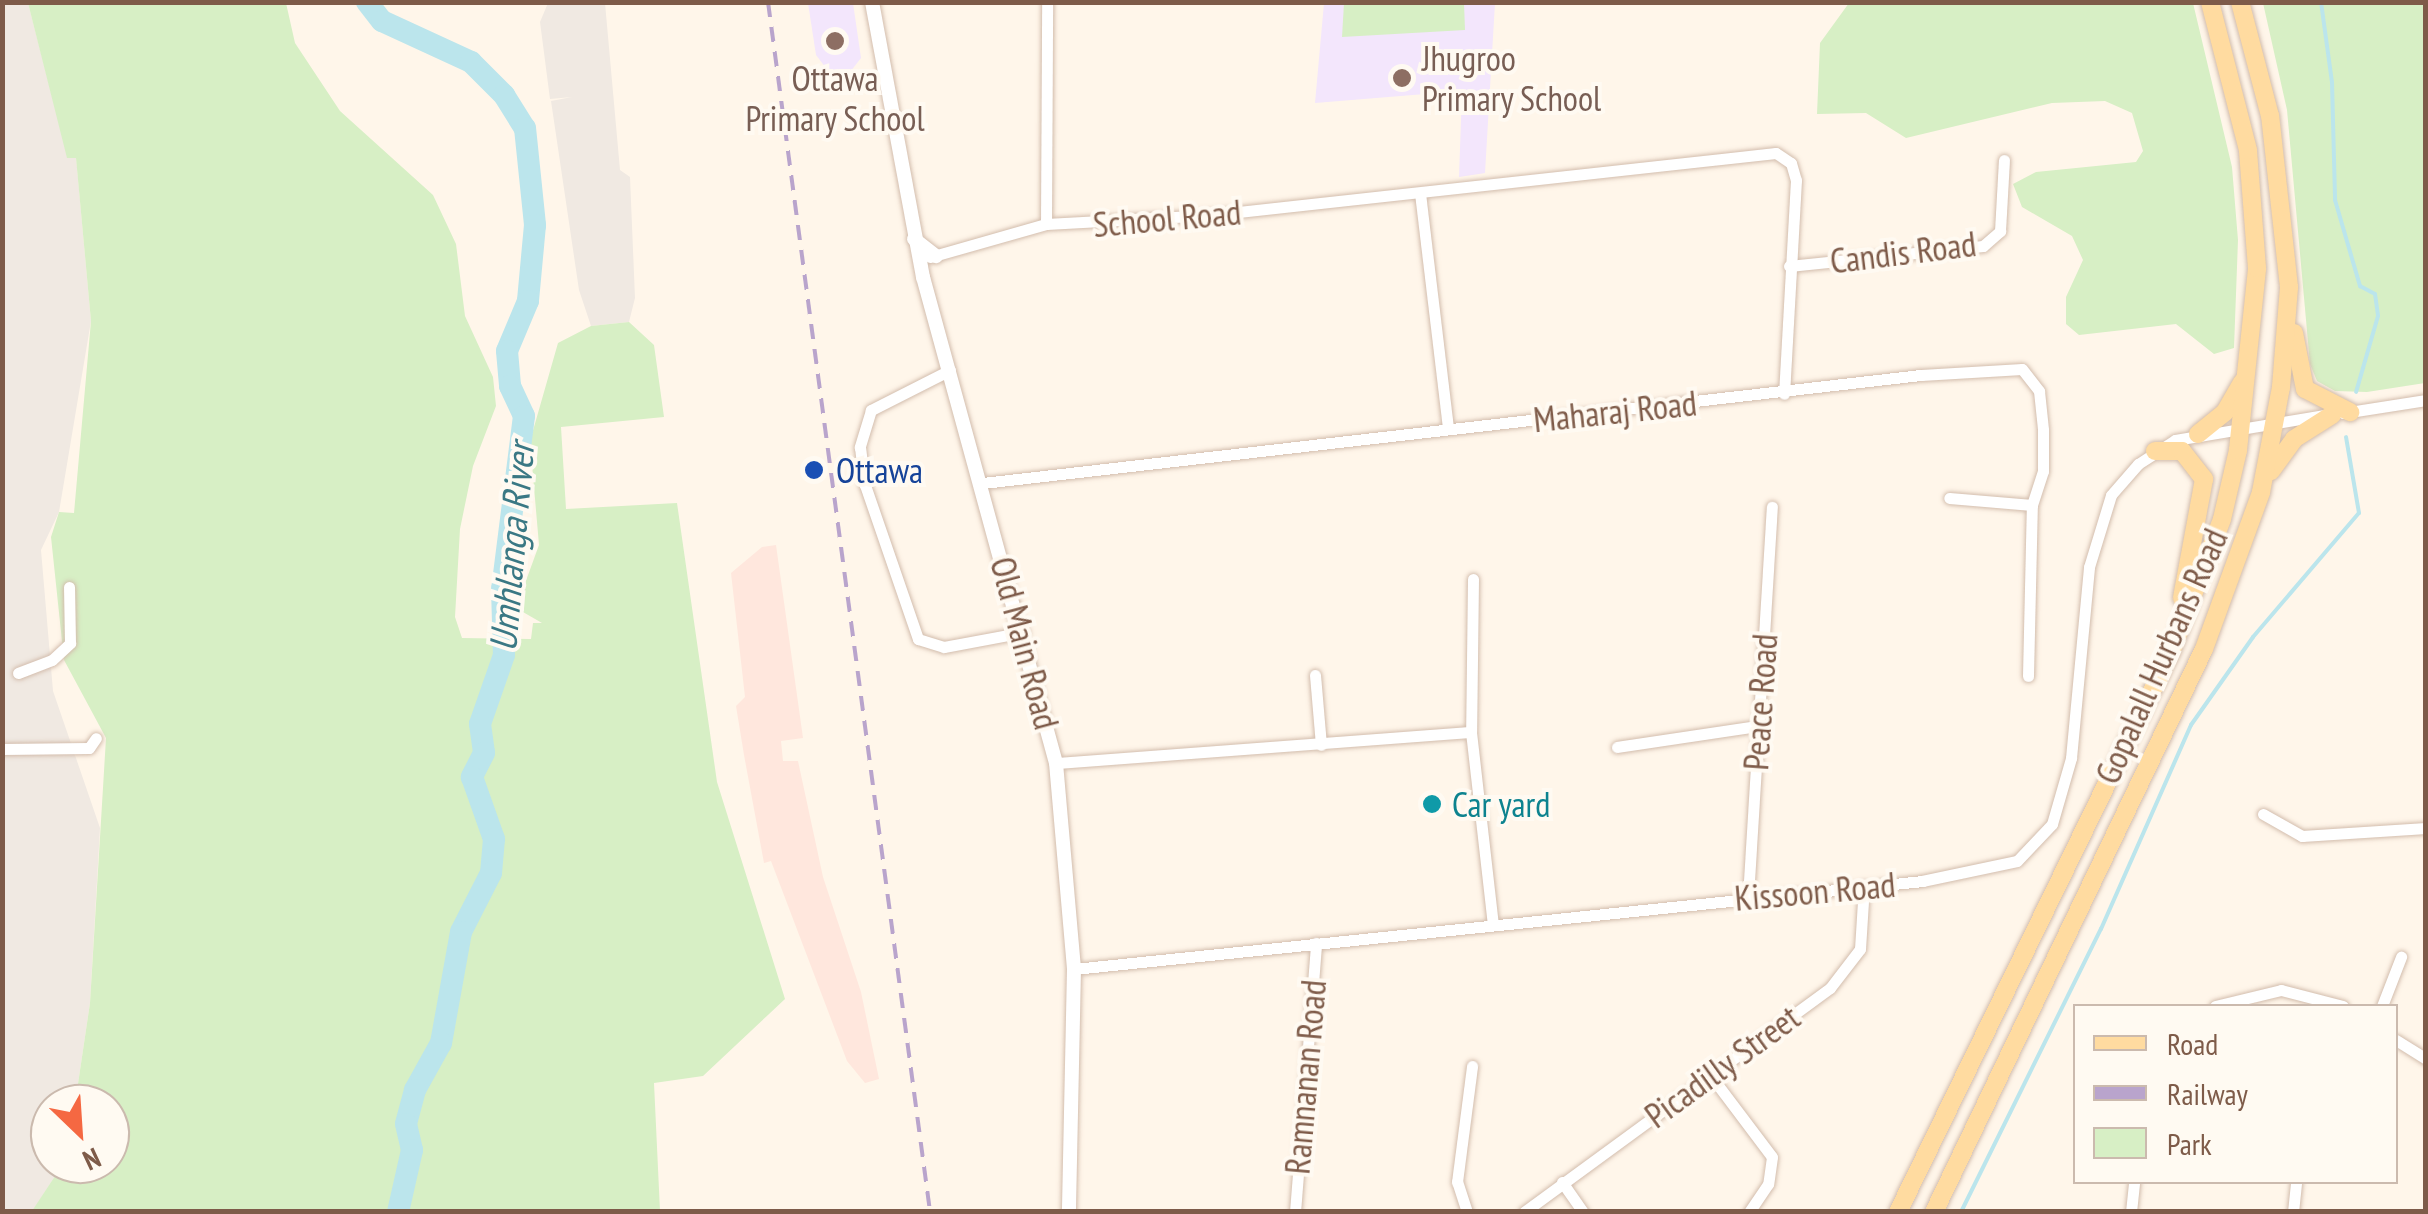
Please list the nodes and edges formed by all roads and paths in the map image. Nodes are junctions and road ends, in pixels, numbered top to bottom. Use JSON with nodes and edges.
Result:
{"nodes":[{"id":1,"x":872,"y":2,"type":"edge"},
{"id":2,"x":1047,"y":2,"type":"edge"},
{"id":3,"x":2210,"y":2,"type":"edge"},
{"id":4,"x":2240,"y":2,"type":"edge"},
{"id":5,"x":2004,"y":160,"type":"dead end"},
{"id":6,"x":1420,"y":192,"type":"junction"},
{"id":7,"x":1046,"y":224,"type":"junction"},
{"id":8,"x":914,"y":238,"type":"junction"},
{"id":9,"x":936,"y":256,"type":"junction"},
{"id":10,"x":919,"y":260,"type":"junction"},
{"id":11,"x":1790,"y":266,"type":"junction"},
{"id":12,"x":2288,"y":287,"type":"junction"},
{"id":13,"x":950,"y":370,"type":"junction"},
{"id":14,"x":2247,"y":373,"type":"junction"},
{"id":15,"x":1784,"y":394,"type":"junction"},
{"id":16,"x":2426,"y":400,"type":"edge"},
{"id":17,"x":2341,"y":413,"type":"junction"},
{"id":18,"x":2274,"y":421,"type":"junction"},
{"id":19,"x":2241,"y":427,"type":"junction"},
{"id":20,"x":1448,"y":428,"type":"junction"},
{"id":21,"x":2198,"y":434,"type":"junction"},
{"id":22,"x":2155,"y":451,"type":"junction"},
{"id":23,"x":982,"y":483,"type":"junction"},
{"id":24,"x":1949,"y":498,"type":"dead end"},
{"id":25,"x":2032,"y":505,"type":"junction"},
{"id":26,"x":2257,"y":506,"type":"junction"},
{"id":27,"x":1772,"y":507,"type":"dead end"},
{"id":28,"x":1474,"y":580,"type":"dead end"},
{"id":29,"x":69,"y":586,"type":"dead end"},
{"id":30,"x":1024,"y":632,"type":"junction"},
{"id":31,"x":2171,"y":652,"type":"junction"},
{"id":32,"x":18,"y":672,"type":"dead end"},
{"id":33,"x":1315,"y":675,"type":"dead end"},
{"id":34,"x":2028,"y":676,"type":"dead end"},
{"id":35,"x":1758,"y":726,"type":"junction"},
{"id":36,"x":1471,"y":732,"type":"junction"},
{"id":37,"x":96,"y":738,"type":"dead end"},
{"id":38,"x":1321,"y":745,"type":"junction"},
{"id":39,"x":1617,"y":747,"type":"dead end"},
{"id":40,"x":2,"y":749,"type":"edge"},
{"id":41,"x":1056,"y":763,"type":"junction"},
{"id":42,"x":2263,"y":814,"type":"dead end"},
{"id":43,"x":2426,"y":828,"type":"edge"},
{"id":44,"x":1864,"y":886,"type":"junction"},
{"id":45,"x":1748,"y":897,"type":"junction"},
{"id":46,"x":1493,"y":924,"type":"junction"},
{"id":47,"x":1316,"y":943,"type":"junction"},
{"id":48,"x":2401,"y":957,"type":"dead end"},
{"id":49,"x":1074,"y":970,"type":"junction"},
{"id":50,"x":2223,"y":1004,"type":"edge"},
{"id":51,"x":2335,"y":1004,"type":"edge"},
{"id":52,"x":2383,"y":1004,"type":"edge"},
{"id":53,"x":2398,"y":1041,"type":"edge"},
{"id":54,"x":2426,"y":1058,"type":"edge"},
{"id":55,"x":1472,"y":1066,"type":"dead end"},
{"id":56,"x":1711,"y":1076,"type":"junction"},
{"id":57,"x":1562,"y":1182,"type":"junction"},
{"id":58,"x":2134,"y":1184,"type":"edge"},
{"id":59,"x":2296,"y":1184,"type":"edge"},
{"id":60,"x":1068,"y":1212,"type":"edge"},
{"id":61,"x":1296,"y":1212,"type":"edge"},
{"id":62,"x":1467,"y":1212,"type":"edge"},
{"id":63,"x":1524,"y":1212,"type":"edge"},
{"id":64,"x":1584,"y":1212,"type":"edge"},
{"id":65,"x":1749,"y":1212,"type":"edge"},
{"id":66,"x":1898,"y":1212,"type":"edge"},
{"id":67,"x":1934,"y":1212,"type":"edge"},
{"id":68,"x":2131,"y":1212,"type":"edge"},
{"id":69,"x":2293,"y":1212,"type":"edge"}],
"edges":[{"from":1,"to":8,"type":"street","name":"Old Main Road"},
{"from":2,"to":7,"type":"street"},
{"from":3,"to":14,"type":"main road","name":"Gopalall Hurbans Road"},
{"from":4,"to":12,"type":"main road","name":"Gopalall Hurbans Road"},
{"from":5,"to":11,"type":"street","name":"Candis Road"},
{"from":6,"to":7,"type":"street","name":"School Road"},
{"from":6,"to":11,"type":"street","name":"School Road"},
{"from":6,"to":20,"type":"street"},
{"from":7,"to":9,"type":"street","name":"School Road"},
{"from":8,"to":9,"type":"street"},
{"from":8,"to":10,"type":"street","name":"Old Main Road"},
{"from":9,"to":10,"type":"street","name":"School Road"},
{"from":10,"to":13,"type":"street","name":"Old Main Road"},
{"from":11,"to":15,"type":"street"},
{"from":12,"to":17,"type":"main road"},
{"from":12,"to":18,"type":"main road","name":"Gopalall Hurbans Road"},
{"from":13,"to":23,"type":"street","name":"Old Main Road"},
{"from":13,"to":30,"type":"street"},
{"from":14,"to":19,"type":"main road","name":"Gopalall Hurbans Road"},
{"from":14,"to":21,"type":"main road"},
{"from":15,"to":20,"type":"street","name":"Maharaj Road"},
{"from":15,"to":25,"type":"street","name":"Maharaj Road"},
{"from":16,"to":17,"type":"street","name":"Kissoon Road"},
{"from":17,"to":18,"type":"street","name":"Kissoon Road"},
{"from":17,"to":26,"type":"main road"},
{"from":18,"to":19,"type":"street","name":"Kissoon Road"},
{"from":18,"to":26,"type":"main road","name":"Gopalall Hurbans Road"},
{"from":19,"to":21,"type":"street","name":"Kissoon Road"},
{"from":19,"to":31,"type":"main road","name":"Gopalall Hurbans Road"},
{"from":20,"to":23,"type":"street","name":"Maharaj Road"},
{"from":21,"to":22,"type":"street","name":"Kissoon Road"},
{"from":22,"to":31,"type":"main road"},
{"from":22,"to":44,"type":"street","name":"Kissoon Road"},
{"from":23,"to":30,"type":"street","name":"Old Main Road"},
{"from":24,"to":25,"type":"street"},
{"from":25,"to":34,"type":"street"},
{"from":26,"to":67,"type":"main road","name":"Gopalall Hurbans Road"},
{"from":27,"to":35,"type":"street","name":"Peace Road"},
{"from":28,"to":36,"type":"street"},
{"from":29,"to":32,"type":"street"},
{"from":30,"to":41,"type":"street","name":"Old Main Road"},
{"from":31,"to":66,"type":"main road","name":"Gopalall Hurbans Road"},
{"from":33,"to":38,"type":"street"},
{"from":35,"to":39,"type":"street"},
{"from":35,"to":45,"type":"street","name":"Peace Road"},
{"from":36,"to":38,"type":"street"},
{"from":36,"to":46,"type":"street"},
{"from":37,"to":40,"type":"street"},
{"from":38,"to":41,"type":"street"},
{"from":41,"to":49,"type":"street","name":"Old Main Road"},
{"from":42,"to":43,"type":"street"},
{"from":44,"to":45,"type":"street","name":"Kissoon Road"},
{"from":44,"to":56,"type":"street","name":"Picadilly Street"},
{"from":45,"to":46,"type":"street","name":"Kissoon Road"},
{"from":46,"to":47,"type":"street","name":"Kissoon Road"},
{"from":47,"to":49,"type":"street","name":"Kissoon Road"},
{"from":47,"to":61,"type":"street","name":"Ramnanan Road"},
{"from":48,"to":52,"type":"street"},
{"from":49,"to":60,"type":"street","name":"Old Main Road"},
{"from":50,"to":51,"type":"street"},
{"from":53,"to":54,"type":"street"},
{"from":55,"to":62,"type":"street"},
{"from":56,"to":57,"type":"street","name":"Picadilly Street"},
{"from":56,"to":65,"type":"street"},
{"from":57,"to":63,"type":"street","name":"Picadilly Street"},
{"from":57,"to":64,"type":"street"},
{"from":58,"to":68,"type":"street"},
{"from":59,"to":69,"type":"street"}]}
